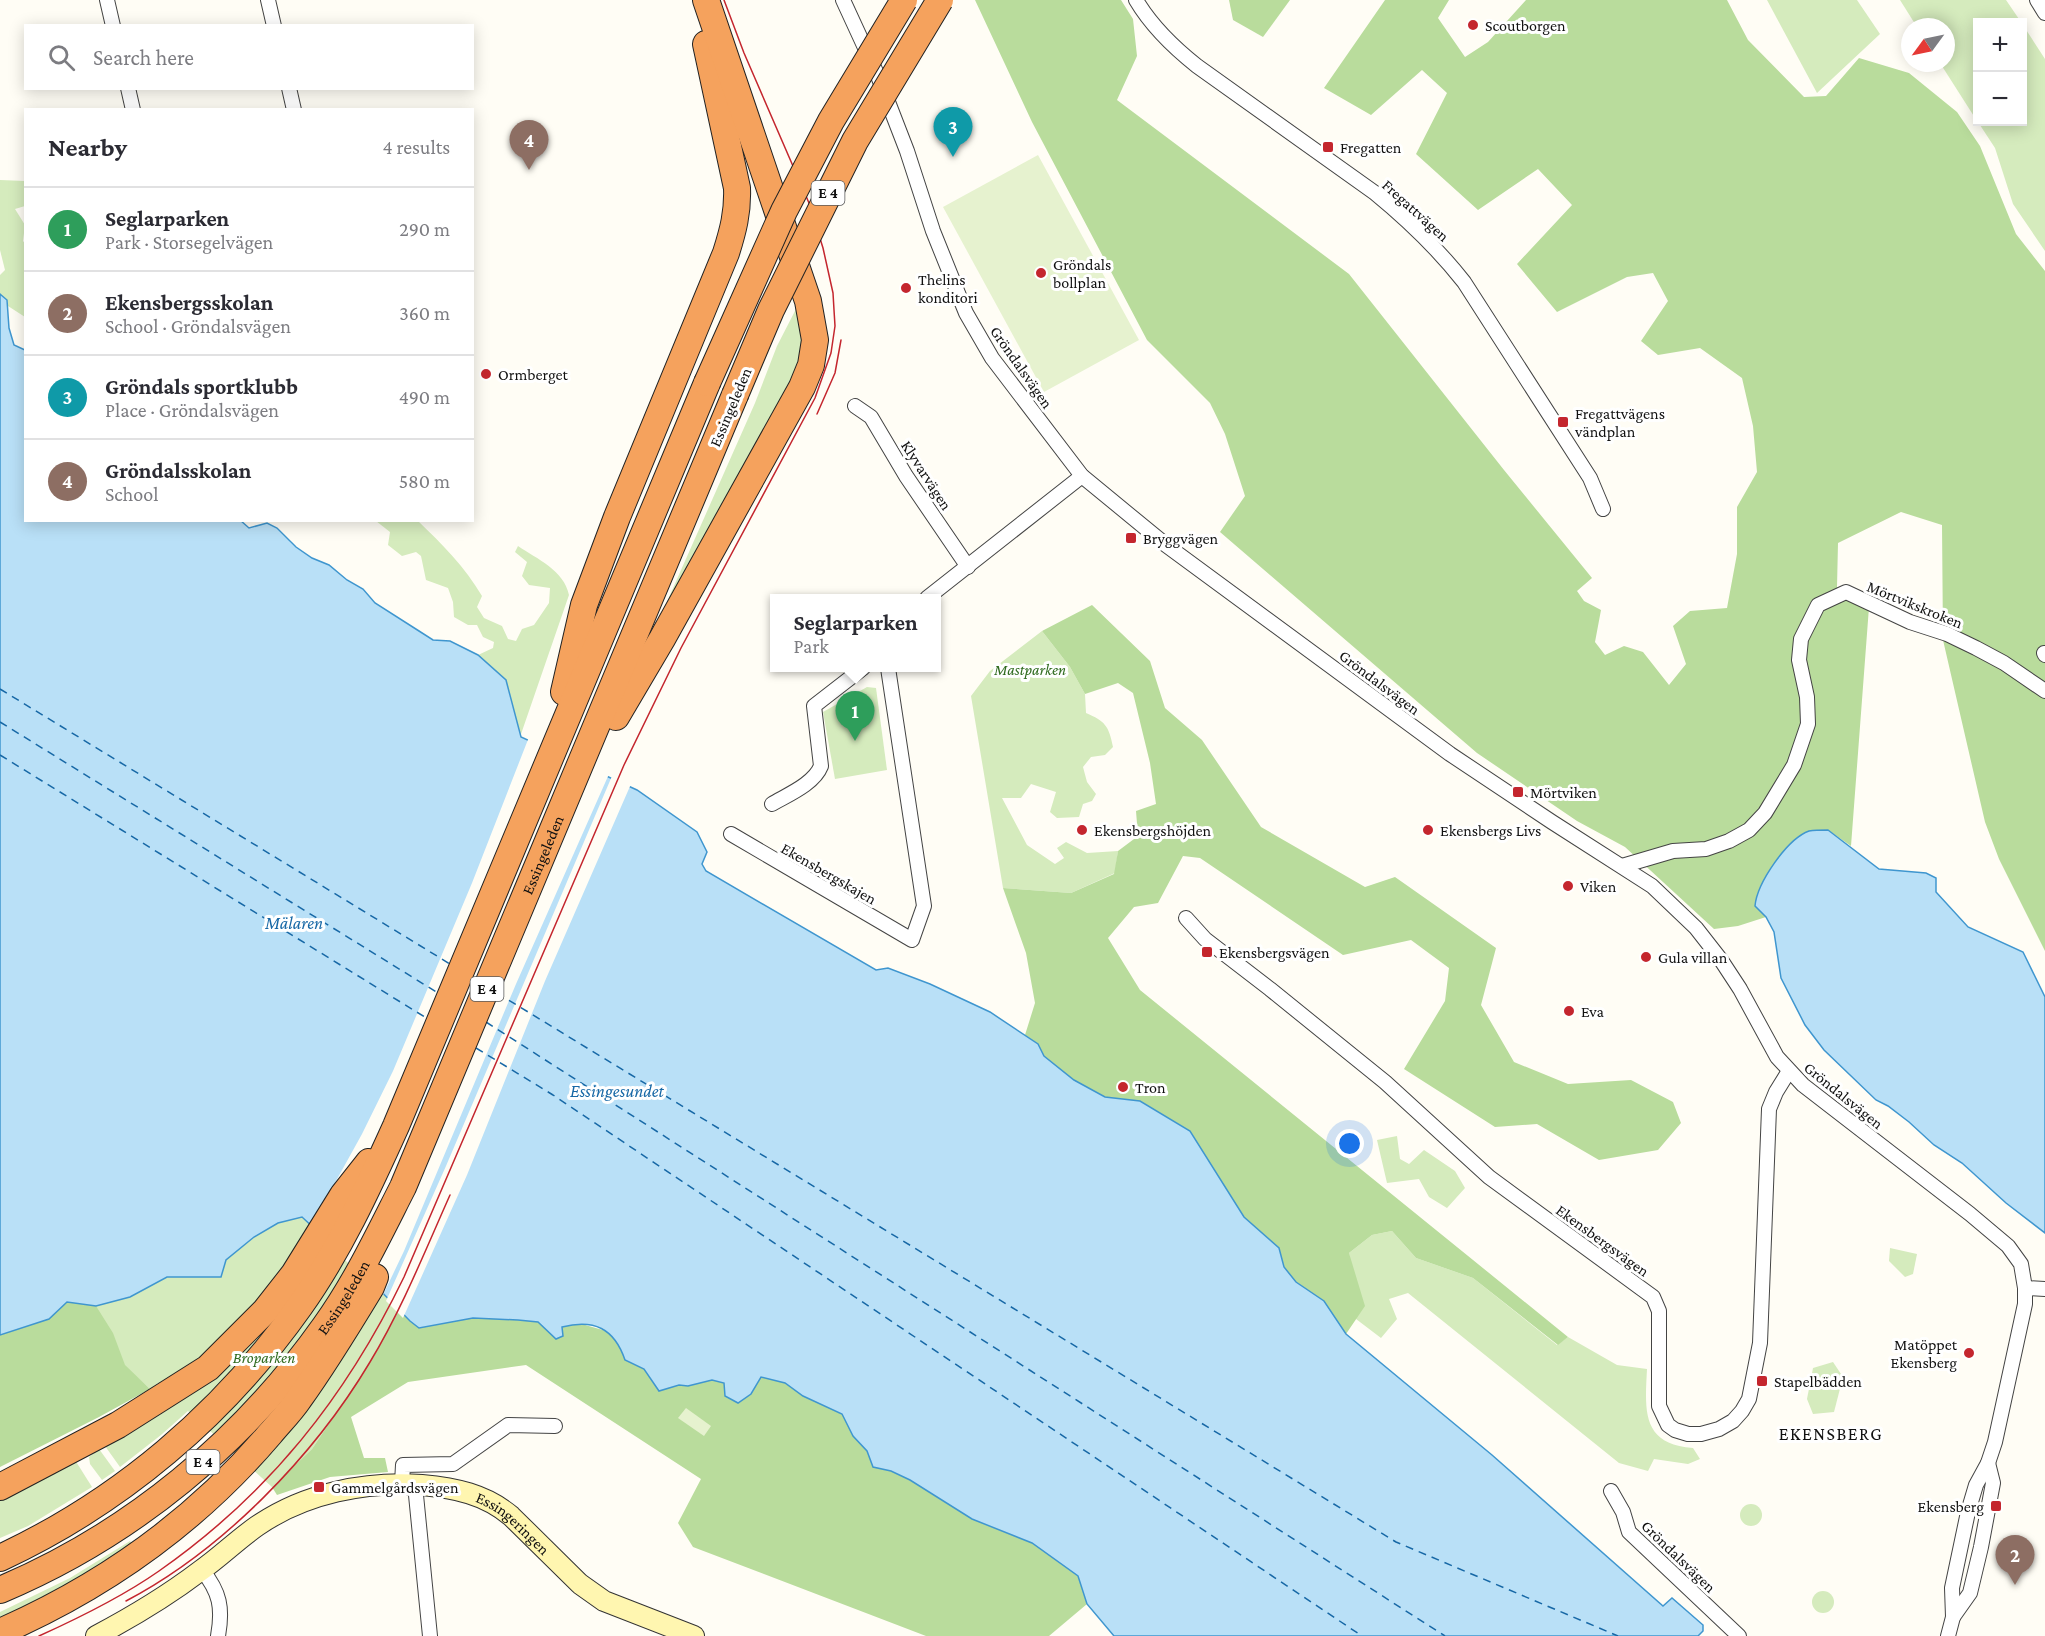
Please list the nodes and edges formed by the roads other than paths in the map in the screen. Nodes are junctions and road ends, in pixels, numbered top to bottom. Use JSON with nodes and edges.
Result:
{"nodes":[{"id":1,"x":107,"y":0,"type":"edge"},
{"id":2,"x":268,"y":0,"type":"edge"},
{"id":3,"x":694,"y":0,"type":"edge"},
{"id":4,"x":706,"y":0,"type":"edge"},
{"id":5,"x":843,"y":0,"type":"edge"},
{"id":6,"x":904,"y":0,"type":"edge"},
{"id":7,"x":940,"y":0,"type":"edge"},
{"id":8,"x":1136,"y":0,"type":"edge"},
{"id":9,"x":2037,"y":0,"type":"edge"},
{"id":10,"x":2045,"y":13,"type":"edge"},
{"id":11,"x":113,"y":24,"type":"edge"},
{"id":12,"x":274,"y":24,"type":"edge"},
{"id":13,"x":128,"y":90,"type":"edge"},
{"id":14,"x":289,"y":90,"type":"edge"},
{"id":15,"x":133,"y":108,"type":"edge"},
{"id":16,"x":294,"y":108,"type":"edge"},
{"id":17,"x":855,"y":406,"type":"dead end"},
{"id":18,"x":1082,"y":476,"type":"junction"},
{"id":19,"x":1603,"y":509,"type":"dead end"},
{"id":20,"x":968,"y":567,"type":"junction"},
{"id":21,"x":932,"y":594,"type":"edge"},
{"id":22,"x":858,"y":672,"type":"edge"},
{"id":23,"x":889,"y":672,"type":"edge"},
{"id":24,"x":2045,"y":691,"type":"edge"},
{"id":25,"x":547,"y":764,"type":"junction"},
{"id":26,"x":570,"y":791,"type":"junction"},
{"id":27,"x":772,"y":804,"type":"dead end"},
{"id":28,"x":731,"y":834,"type":"dead end"},
{"id":29,"x":1622,"y":866,"type":"junction"},
{"id":30,"x":1186,"y":918,"type":"dead end"},
{"id":31,"x":1789,"y":1071,"type":"junction"},
{"id":32,"x":396,"y":1126,"type":"junction"},
{"id":33,"x":403,"y":1187,"type":"junction"},
{"id":34,"x":2025,"y":1288,"type":"junction"},
{"id":35,"x":2045,"y":1289,"type":"edge"},
{"id":36,"x":555,"y":1425,"type":"dead end"},
{"id":37,"x":1988,"y":1463,"type":"junction"},
{"id":38,"x":409,"y":1484,"type":"junction"},
{"id":39,"x":0,"y":1487,"type":"edge"},
{"id":40,"x":1611,"y":1491,"type":"dead end"},
{"id":41,"x":0,"y":1558,"type":"edge"},
{"id":42,"x":202,"y":1570,"type":"junction"},
{"id":43,"x":0,"y":1590,"type":"edge"},
{"id":44,"x":1953,"y":1617,"type":"junction"},
{"id":45,"x":0,"y":1632,"type":"edge"},
{"id":46,"x":96,"y":1636,"type":"edge"},
{"id":47,"x":218,"y":1636,"type":"edge"},
{"id":48,"x":430,"y":1636,"type":"edge"},
{"id":49,"x":694,"y":1636,"type":"edge"},
{"id":50,"x":1739,"y":1636,"type":"edge"},
{"id":51,"x":1948,"y":1636,"type":"edge"}],
"edges":[{"from":1,"to":11,"type":"street"},
{"from":2,"to":12,"type":"street"},
{"from":3,"to":25,"type":"highway"},
{"from":4,"to":26,"type":"highway"},
{"from":5,"to":18,"type":"street","name":"Gröndalsvägen"},
{"from":6,"to":25,"type":"highway","name":"Essingeleden","number":"E 4","bridge":true},
{"from":7,"to":26,"type":"highway","name":"Essingeleden","number":"E 4","bridge":true},
{"from":8,"to":19,"type":"street","name":"Fregattvägen"},
{"from":9,"to":10,"type":"street"},
{"from":13,"to":15,"type":"street"},
{"from":14,"to":16,"type":"street"},
{"from":17,"to":20,"type":"street","name":"Klyvarvägen"},
{"from":18,"to":20,"type":"street"},
{"from":18,"to":29,"type":"street","name":"Gröndalsvägen"},
{"from":20,"to":21,"type":"street"},
{"from":22,"to":27,"type":"street"},
{"from":23,"to":28,"type":"street","name":"Ekensbergskajen"},
{"from":24,"to":29,"type":"street","name":"Mörtvikskroken"},
{"from":25,"to":32,"type":"highway","name":"Essingeleden","number":"E 4"},
{"from":26,"to":33,"type":"highway","name":"Essingeleden","number":"E 4"},
{"from":29,"to":31,"type":"street","name":"Gröndalsvägen"},
{"from":30,"to":31,"type":"street","name":"Ekensbergsvägen"},
{"from":31,"to":34,"type":"street","name":"Gröndalsvägen"},
{"from":32,"to":39,"type":"highway"},
{"from":32,"to":41,"type":"highway","name":"Essingeleden","number":"E 4"},
{"from":33,"to":43,"type":"highway","name":"Essingeleden","number":"E 4"},
{"from":33,"to":45,"type":"highway"},
{"from":34,"to":35,"type":"street"},
{"from":34,"to":37,"type":"street","name":"Gröndalsvägen"},
{"from":36,"to":38,"type":"street"},
{"from":37,"to":44,"type":"street","name":"Gröndalsvägen"},
{"from":37,"to":44,"type":"street","name":"Gröndalsvägen"},
{"from":38,"to":42,"type":"street","name":"Essingeringen"},
{"from":38,"to":48,"type":"street"},
{"from":38,"to":49,"type":"street","name":"Essingeringen"},
{"from":40,"to":50,"type":"street","name":"Gröndalsvägen"},
{"from":42,"to":46,"type":"street","name":"Essingeringen"},
{"from":42,"to":47,"type":"street"},
{"from":44,"to":51,"type":"street","name":"Gröndalsvägen"}]}
